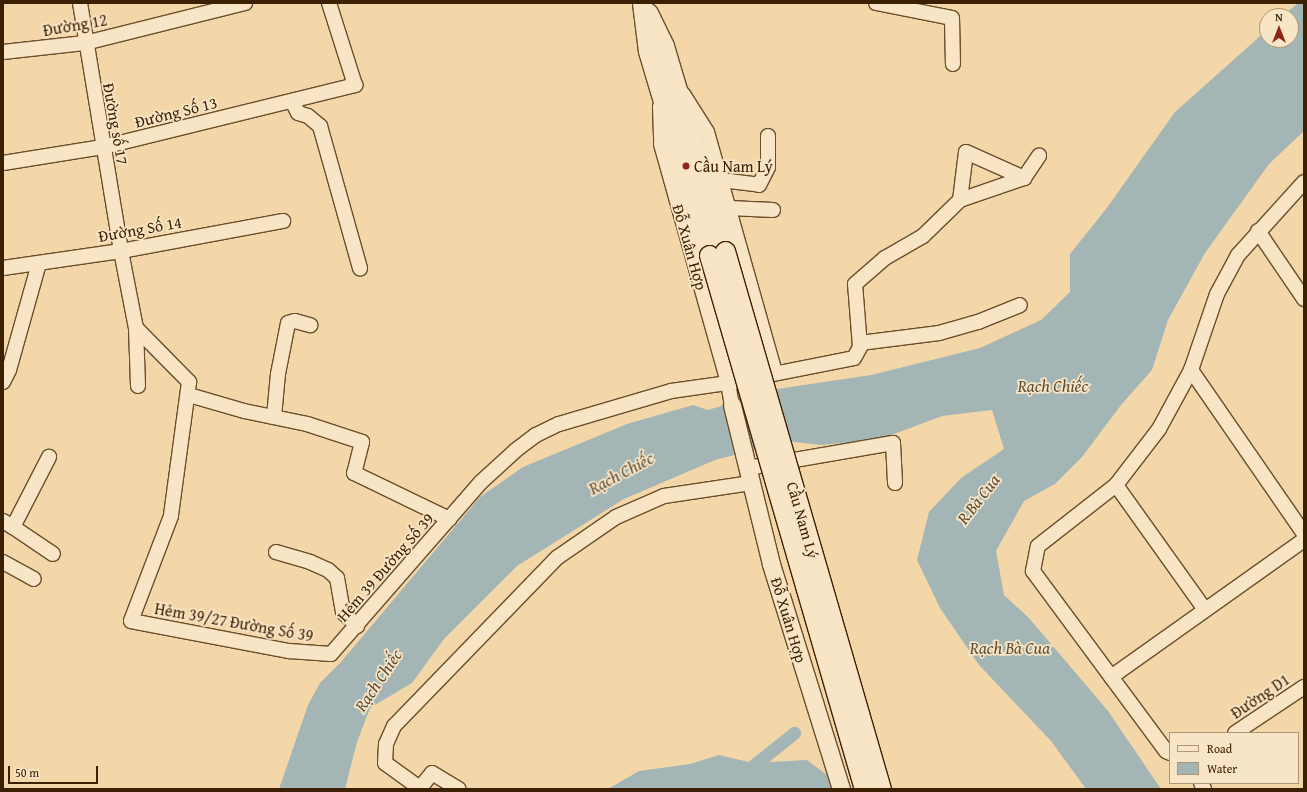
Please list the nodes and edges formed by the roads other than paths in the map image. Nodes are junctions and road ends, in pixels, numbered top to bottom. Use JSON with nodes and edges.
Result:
{"nodes":[{"id":1,"x":80,"y":3,"type":"edge"},
{"id":2,"x":245,"y":3,"type":"edge"},
{"id":3,"x":329,"y":3,"type":"edge"},
{"id":4,"x":642,"y":3,"type":"edge"},
{"id":5,"x":876,"y":3,"type":"edge"},
{"id":6,"x":85,"y":43,"type":"junction"},
{"id":7,"x":3,"y":52,"type":"edge"},
{"id":8,"x":953,"y":64,"type":"dead end"},
{"id":9,"x":667,"y":86,"type":"junction"},
{"id":10,"x":292,"y":101,"type":"junction"},
{"id":11,"x":768,"y":136,"type":"dead end"},
{"id":12,"x":103,"y":147,"type":"junction"},
{"id":13,"x":1039,"y":156,"type":"dead end"},
{"id":14,"x":3,"y":163,"type":"edge"},
{"id":15,"x":1024,"y":178,"type":"junction"},
{"id":16,"x":721,"y":180,"type":"junction"},
{"id":17,"x":1304,"y":182,"type":"edge"},
{"id":18,"x":960,"y":200,"type":"junction"},
{"id":19,"x":729,"y":208,"type":"junction"},
{"id":20,"x":773,"y":210,"type":"dead end"},
{"id":21,"x":283,"y":221,"type":"dead end"},
{"id":22,"x":1258,"y":231,"type":"junction"},
{"id":23,"x":121,"y":251,"type":"junction"},
{"id":24,"x":717,"y":253,"type":"junction"},
{"id":25,"x":39,"y":263,"type":"junction"},
{"id":26,"x":3,"y":268,"type":"edge"},
{"id":27,"x":360,"y":268,"type":"dead end"},
{"id":28,"x":1304,"y":299,"type":"edge"},
{"id":29,"x":1020,"y":305,"type":"dead end"},
{"id":30,"x":310,"y":325,"type":"dead end"},
{"id":31,"x":136,"y":328,"type":"junction"},
{"id":32,"x":860,"y":343,"type":"junction"},
{"id":33,"x":1191,"y":370,"type":"junction"},
{"id":34,"x":776,"y":373,"type":"junction"},
{"id":35,"x":3,"y":382,"type":"edge"},
{"id":36,"x":728,"y":383,"type":"junction"},
{"id":37,"x":138,"y":386,"type":"dead end"},
{"id":38,"x":189,"y":395,"type":"junction"},
{"id":39,"x":732,"y":405,"type":"joint"},
{"id":40,"x":274,"y":417,"type":"junction"},
{"id":41,"x":49,"y":458,"type":"dead end"},
{"id":42,"x":749,"y":476,"type":"junction"},
{"id":43,"x":895,"y":483,"type":"dead end"},
{"id":44,"x":1116,"y":485,"type":"junction"},
{"id":45,"x":449,"y":519,"type":"junction"},
{"id":46,"x":8,"y":524,"type":"edge"},
{"id":47,"x":1304,"y":534,"type":"edge"},
{"id":48,"x":1304,"y":540,"type":"edge"},
{"id":49,"x":276,"y":552,"type":"dead end"},
{"id":50,"x":52,"y":554,"type":"dead end"},
{"id":51,"x":3,"y":562,"type":"edge"},
{"id":52,"x":34,"y":579,"type":"dead end"},
{"id":53,"x":1205,"y":610,"type":"junction"},
{"id":54,"x":357,"y":626,"type":"junction"},
{"id":55,"x":331,"y":654,"type":"joint"},
{"id":56,"x":1111,"y":677,"type":"junction"},
{"id":57,"x":1304,"y":687,"type":"edge"},
{"id":58,"x":1236,"y":732,"type":"edge"},
{"id":59,"x":1169,"y":752,"type":"edge"},
{"id":60,"x":421,"y":788,"type":"edge"},
{"id":61,"x":459,"y":789,"type":"edge"},
{"id":62,"x":842,"y":789,"type":"edge"},
{"id":63,"x":864,"y":789,"type":"edge"},
{"id":64,"x":881,"y":789,"type":"edge"}],
"edges":[{"from":1,"to":6,"type":"street","name":"Đường số 17"},
{"from":2,"to":6,"type":"street","name":"Đường 12"},
{"from":3,"to":10,"type":"street","name":"Đường Số 13"},
{"from":4,"to":9,"type":"main road","name":"Đỗ Xuân Hợp"},
{"from":5,"to":8,"type":"street"},
{"from":6,"to":7,"type":"street","name":"Đường 12"},
{"from":6,"to":12,"type":"street","name":"Đường số 17"},
{"from":9,"to":16,"type":"street","name":"Đỗ Xuân Hợp"},
{"from":9,"to":24,"type":"main road","name":"Đỗ Xuân Hợp"},
{"from":9,"to":36,"type":"street","name":"Đỗ Xuân Hợp"},
{"from":10,"to":12,"type":"street","name":"Đường Số 13"},
{"from":10,"to":27,"type":"street"},
{"from":11,"to":16,"type":"street"},
{"from":12,"to":14,"type":"street","name":"Đường Số 13"},
{"from":12,"to":23,"type":"street","name":"Đường số 17"},
{"from":13,"to":15,"type":"street"},
{"from":15,"to":18,"type":"street"},
{"from":15,"to":18,"type":"street"},
{"from":16,"to":19,"type":"street","name":"Đỗ Xuân Hợp"},
{"from":17,"to":22,"type":"street"},
{"from":18,"to":32,"type":"street"},
{"from":19,"to":20,"type":"street"},
{"from":19,"to":34,"type":"street","name":"Đỗ Xuân Hợp"},
{"from":21,"to":23,"type":"street","name":"Đường Số 14"},
{"from":22,"to":28,"type":"street"},
{"from":22,"to":33,"type":"street"},
{"from":23,"to":25,"type":"street","name":"Đường Số 14"},
{"from":23,"to":31,"type":"street"},
{"from":24,"to":63,"type":"main road","name":"Cầu Nam Lý","bridge":true},
{"from":24,"to":64,"type":"main road","name":"Cầu Nam Lý","bridge":true},
{"from":25,"to":26,"type":"street","name":"Đường Số 14"},
{"from":25,"to":35,"type":"street"},
{"from":29,"to":32,"type":"street"},
{"from":30,"to":40,"type":"street"},
{"from":31,"to":37,"type":"street"},
{"from":31,"to":38,"type":"street"},
{"from":32,"to":34,"type":"street","name":"Hẻm 39 Đường Số 39"},
{"from":33,"to":44,"type":"street"},
{"from":33,"to":47,"type":"street"},
{"from":34,"to":36,"type":"street","name":"Hẻm 39 Đường Số 39"},
{"from":36,"to":39,"type":"street","name":"Đỗ Xuân Hợp"},
{"from":36,"to":45,"type":"street","name":"Hẻm 39 Đường Số 39"},
{"from":38,"to":40,"type":"street"},
{"from":38,"to":55,"type":"street","name":"Hẻm 39/27 Đường Số 39"},
{"from":39,"to":42,"type":"street","name":"Đỗ Xuân Hợp"},
{"from":40,"to":45,"type":"street"},
{"from":41,"to":46,"type":"street"},
{"from":42,"to":43,"type":"street"},
{"from":42,"to":60,"type":"street"},
{"from":42,"to":62,"type":"street","name":"Đỗ Xuân Hợp"},
{"from":44,"to":53,"type":"street"},
{"from":44,"to":56,"type":"street"},
{"from":45,"to":54,"type":"street","name":"Hẻm 39 Đường Số 39"},
{"from":46,"to":50,"type":"street"},
{"from":48,"to":53,"type":"street"},
{"from":49,"to":54,"type":"street"},
{"from":51,"to":52,"type":"street"},
{"from":53,"to":56,"type":"street"},
{"from":54,"to":55,"type":"street","name":"Hẻm 39 Đường Số 39"},
{"from":56,"to":59,"type":"street"},
{"from":57,"to":58,"type":"street","name":"Đường D1"},
{"from":60,"to":61,"type":"street"}]}
